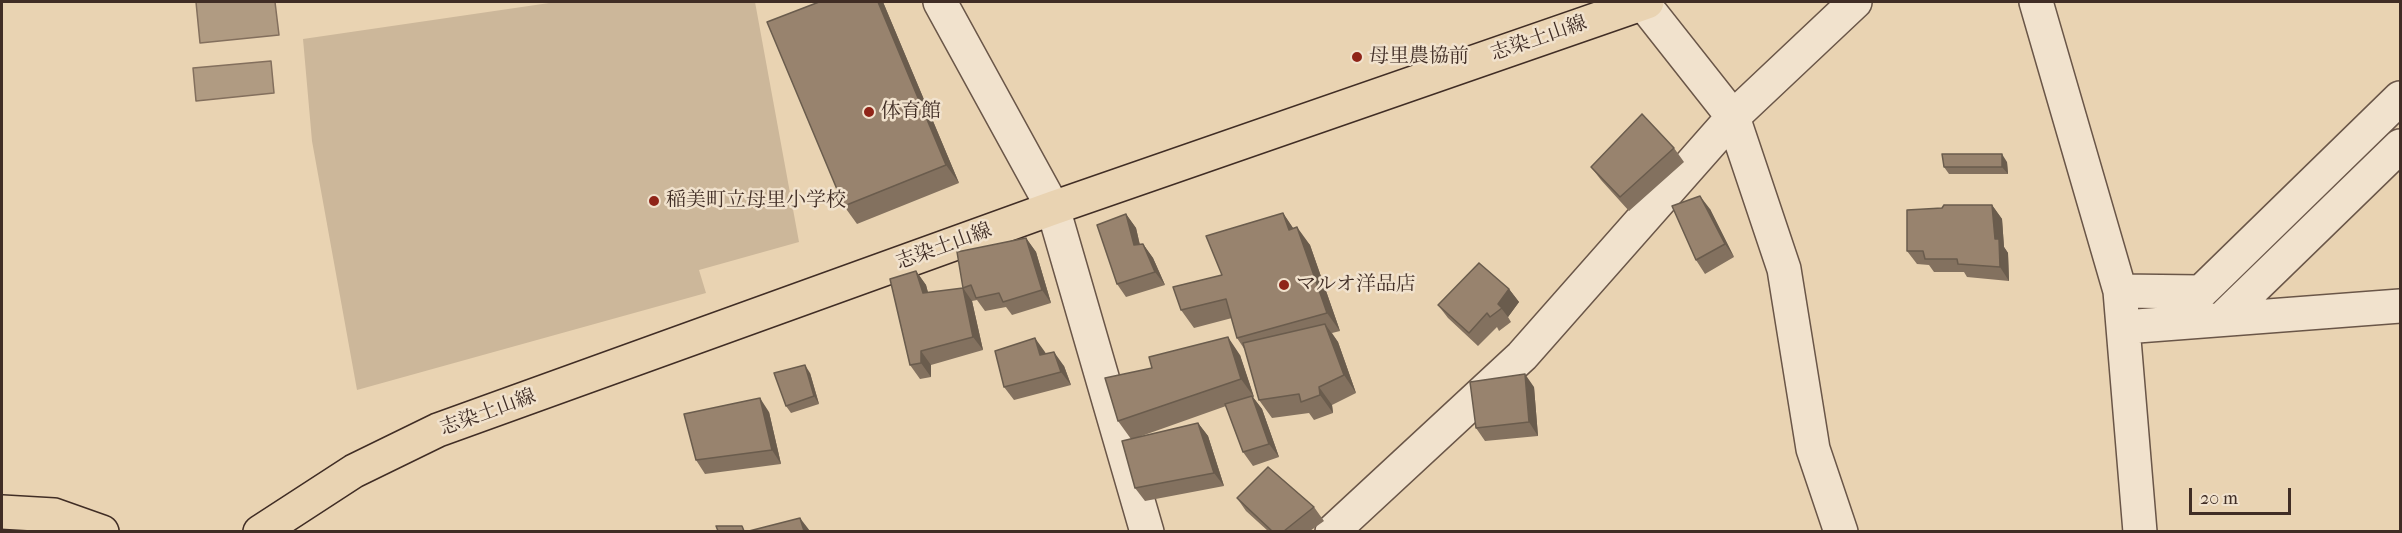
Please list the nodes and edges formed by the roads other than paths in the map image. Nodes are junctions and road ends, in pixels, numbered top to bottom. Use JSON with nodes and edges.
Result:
{"nodes":[{"id":1,"x":940,"y":2,"type":"edge"},
{"id":2,"x":1645,"y":2,"type":"edge"},
{"id":3,"x":1855,"y":2,"type":"edge"},
{"id":4,"x":2036,"y":2,"type":"edge"},
{"id":5,"x":2400,"y":98,"type":"edge"},
{"id":6,"x":1733,"y":117,"type":"junction"},
{"id":7,"x":2400,"y":146,"type":"edge"},
{"id":8,"x":1053,"y":208,"type":"junction"},
{"id":9,"x":2120,"y":291,"type":"junction"},
{"id":10,"x":2400,"y":306,"type":"edge"},
{"id":11,"x":2222,"y":319,"type":"junction"},
{"id":12,"x":2124,"y":327,"type":"junction"},
{"id":13,"x":2,"y":512,"type":"edge"},
{"id":14,"x":102,"y":531,"type":"edge"},
{"id":15,"x":260,"y":531,"type":"edge"},
{"id":16,"x":1147,"y":531,"type":"edge"},
{"id":17,"x":1332,"y":531,"type":"edge"},
{"id":18,"x":1841,"y":531,"type":"edge"},
{"id":19,"x":2140,"y":531,"type":"edge"}],
"edges":[{"from":1,"to":8,"type":"street"},
{"from":2,"to":6,"type":"street"},
{"from":2,"to":8,"type":"main road","name":"志染土山線"},
{"from":3,"to":6,"type":"street"},
{"from":4,"to":9,"type":"street"},
{"from":5,"to":9,"type":"street"},
{"from":6,"to":17,"type":"street"},
{"from":6,"to":18,"type":"street"},
{"from":7,"to":11,"type":"street"},
{"from":8,"to":15,"type":"main road","name":"志染土山線"},
{"from":8,"to":16,"type":"street"},
{"from":9,"to":12,"type":"street"},
{"from":10,"to":11,"type":"street"},
{"from":11,"to":12,"type":"street"},
{"from":12,"to":19,"type":"street"},
{"from":13,"to":14,"type":"main road"}]}
